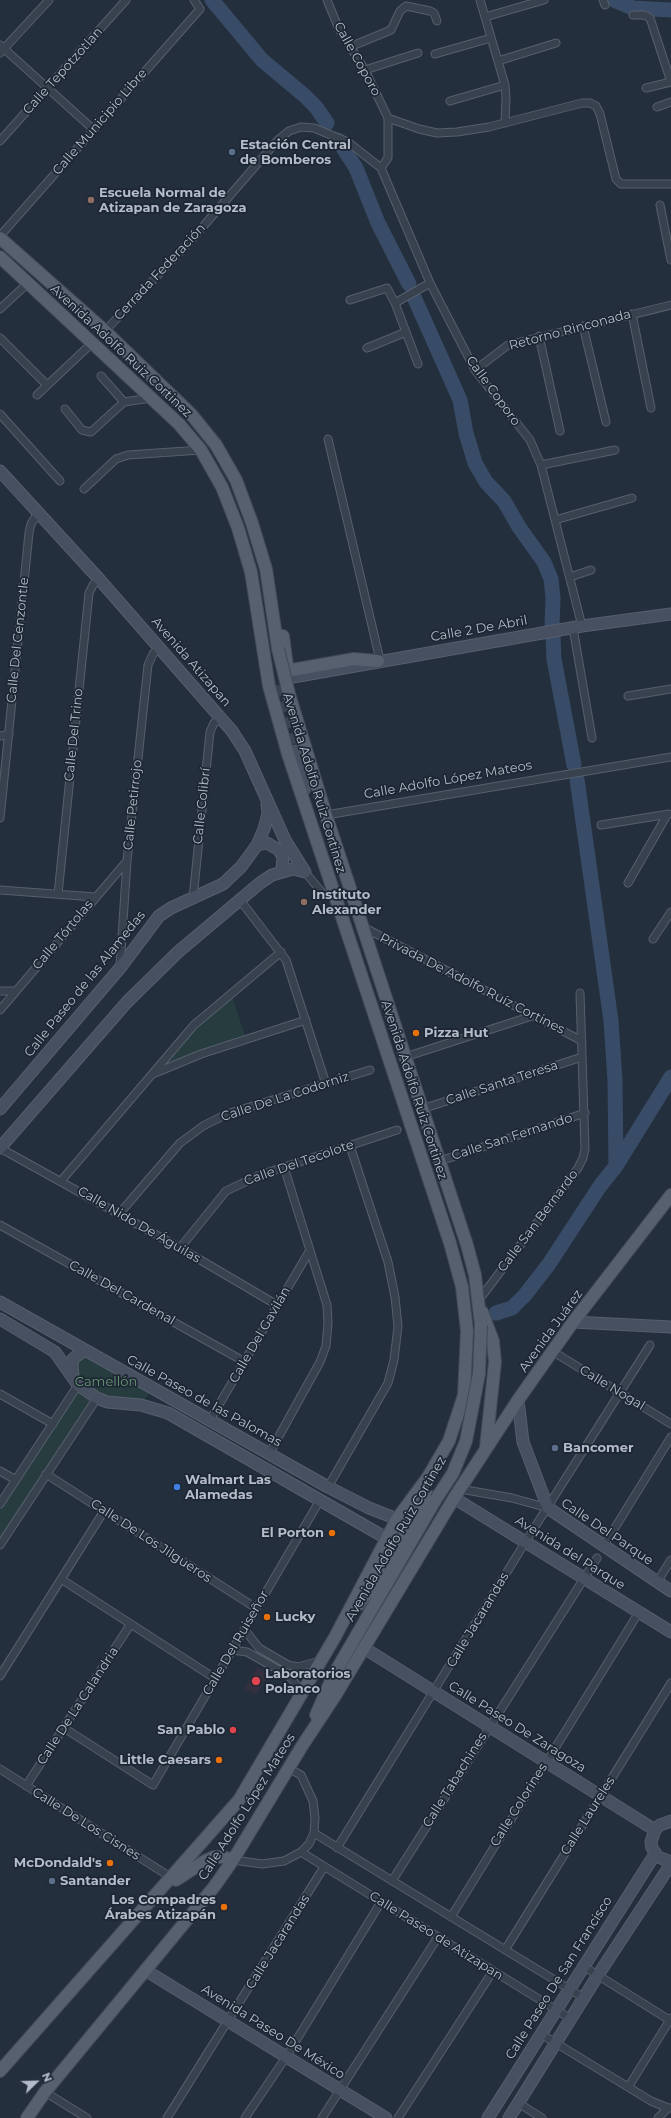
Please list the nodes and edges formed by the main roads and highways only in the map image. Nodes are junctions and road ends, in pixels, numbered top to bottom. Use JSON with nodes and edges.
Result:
{"nodes":[{"id":1,"x":0,"y":237,"type":"edge"},
{"id":2,"x":0,"y":257,"type":"edge"},
{"id":3,"x":105,"y":331,"type":"junction"},
{"id":4,"x":93,"y":342,"type":"junction"},
{"id":5,"x":266,"y":569,"type":"junction"},
{"id":6,"x":379,"y":660,"type":"road end"},
{"id":7,"x":671,"y":1195,"type":"edge"},
{"id":8,"x":480,"y":1304,"type":"junction"},
{"id":9,"x":462,"y":1404,"type":"junction"},
{"id":10,"x":490,"y":1412,"type":"junction"},
{"id":11,"x":486,"y":1450,"type":"junction"},
{"id":12,"x":457,"y":1494,"type":"junction"},
{"id":13,"x":397,"y":1519,"type":"joint"},
{"id":14,"x":335,"y":1637,"type":"junction"},
{"id":15,"x":302,"y":1746,"type":"junction"},
{"id":16,"x":233,"y":1860,"type":"junction"},
{"id":17,"x":160,"y":1891,"type":"junction"},
{"id":18,"x":0,"y":2071,"type":"edge"},
{"id":19,"x":26,"y":2118,"type":"edge"}],
"edges":[{"from":1,"to":3,"type":"main road","name":"Avenida Adolfo Ruiz Cortinez"},
{"from":2,"to":4,"type":"main road","name":"Avenida Adolfo Ruiz Cortinez"},
{"from":3,"to":4,"type":"main road"},
{"from":3,"to":5,"type":"main road","name":"Avenida Adolfo Ruiz Cortinez"},
{"from":4,"to":9,"type":"main road","name":"Avenida Adolfo Ruiz Cortinez"},
{"from":5,"to":6,"type":"main road"},
{"from":5,"to":8,"type":"main road","name":"Avenida Adolfo Ruiz Cortinez","bridge":true},
{"from":7,"to":11,"type":"main road","name":"Avenida Juárez"},
{"from":8,"to":10,"type":"main road"},
{"from":8,"to":15,"type":"main road","name":"Avenida Adolfo Ruiz Cortinez","bridge":true},
{"from":9,"to":10,"type":"main road"},
{"from":9,"to":13,"type":"main road","name":"Avenida Adolfo Ruiz Cortinez"},
{"from":10,"to":11,"type":"main road"},
{"from":11,"to":12,"type":"main road","name":"Avenida Juárez"},
{"from":12,"to":14,"type":"main road"},
{"from":12,"to":15,"type":"main road","name":"Calle Adolfo López Mateos"},
{"from":13,"to":14,"type":"main road","name":"Calle Adolfo López Mateos"},
{"from":14,"to":17,"type":"main road","name":"Calle Adolfo López Mateos"},
{"from":15,"to":16,"type":"main road","name":"Calle Adolfo López Mateos"},
{"from":16,"to":17,"type":"main road"},
{"from":16,"to":19,"type":"main road","name":"Calle Adolfo López Mateos"},
{"from":17,"to":18,"type":"main road","name":"Calle Adolfo López Mateos"}]}
